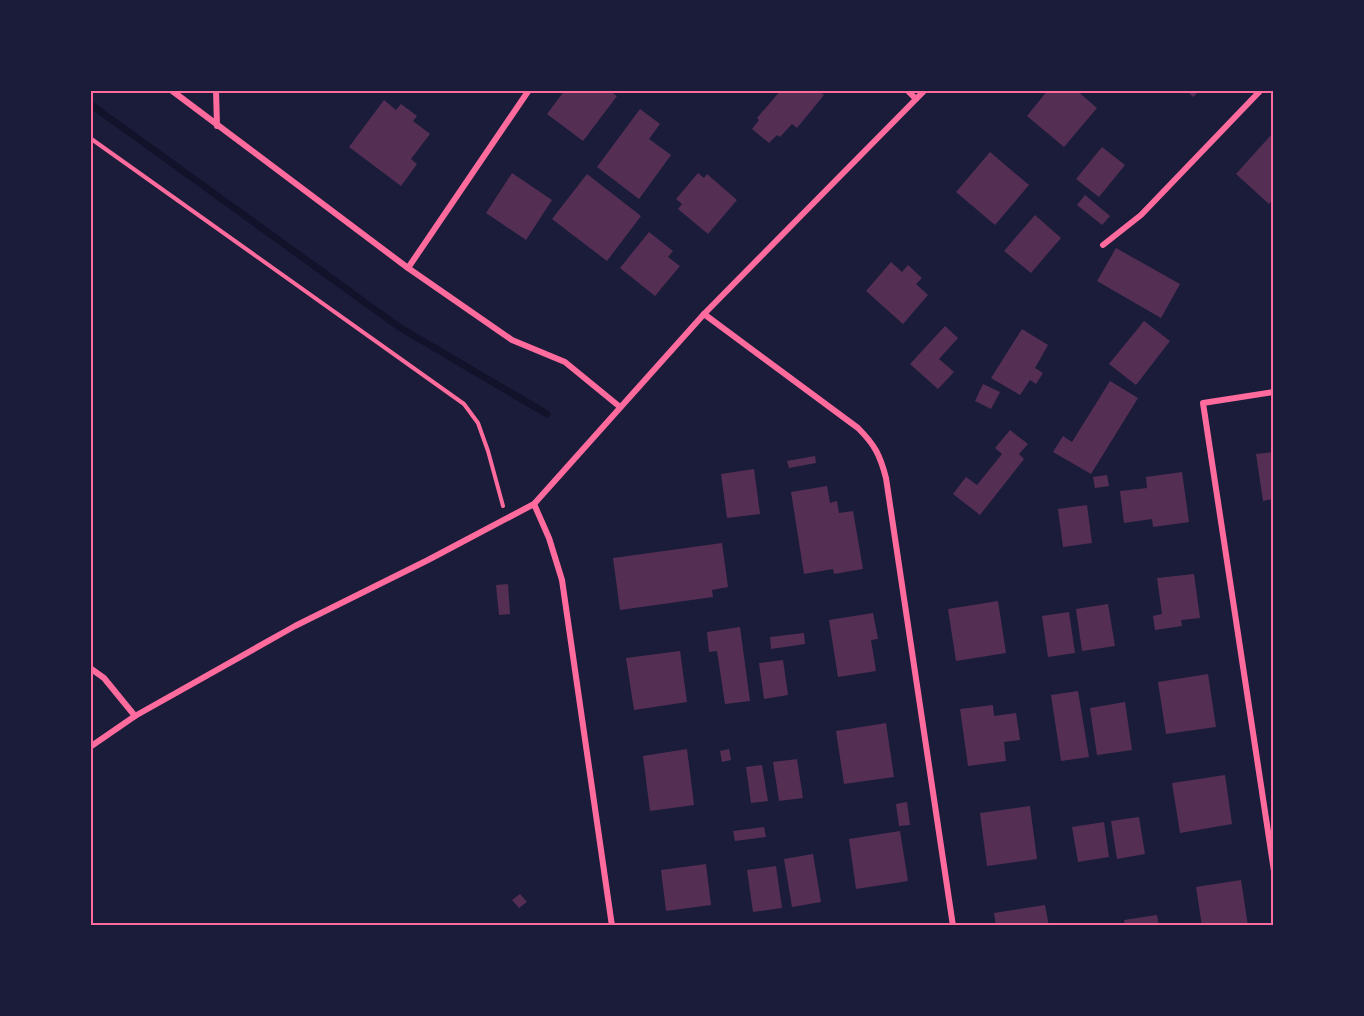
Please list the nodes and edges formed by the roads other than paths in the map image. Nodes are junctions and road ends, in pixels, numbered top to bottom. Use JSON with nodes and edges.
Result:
{"nodes":[{"id":1,"x":171,"y":90,"type":"edge"},
{"id":2,"x":216,"y":90,"type":"edge"},
{"id":3,"x":529,"y":90,"type":"edge"},
{"id":4,"x":907,"y":90,"type":"edge"},
{"id":5,"x":925,"y":90,"type":"edge"},
{"id":6,"x":1261,"y":90,"type":"edge"},
{"id":7,"x":916,"y":99,"type":"junction"},
{"id":8,"x":217,"y":126,"type":"junction"},
{"id":9,"x":1103,"y":245,"type":"dead end"},
{"id":10,"x":408,"y":268,"type":"junction"},
{"id":11,"x":704,"y":314,"type":"junction"},
{"id":12,"x":1274,"y":393,"type":"edge"},
{"id":13,"x":620,"y":407,"type":"junction"},
{"id":14,"x":534,"y":504,"type":"junction"},
{"id":15,"x":90,"y":668,"type":"edge"},
{"id":16,"x":135,"y":716,"type":"junction"},
{"id":17,"x":90,"y":747,"type":"edge"},
{"id":18,"x":1274,"y":871,"type":"edge"},
{"id":19,"x":612,"y":926,"type":"edge"},
{"id":20,"x":953,"y":926,"type":"edge"}],
"edges":[{"from":1,"to":8,"type":"street"},
{"from":2,"to":8,"type":"street"},
{"from":3,"to":10,"type":"street"},
{"from":4,"to":7,"type":"street"},
{"from":5,"to":7,"type":"street"},
{"from":6,"to":9,"type":"street"},
{"from":7,"to":11,"type":"street"},
{"from":8,"to":10,"type":"street"},
{"from":10,"to":13,"type":"street"},
{"from":11,"to":13,"type":"street"},
{"from":11,"to":20,"type":"street"},
{"from":12,"to":18,"type":"street"},
{"from":13,"to":14,"type":"street"},
{"from":14,"to":16,"type":"street"},
{"from":14,"to":19,"type":"street"},
{"from":15,"to":16,"type":"street"},
{"from":16,"to":17,"type":"street"}]}
